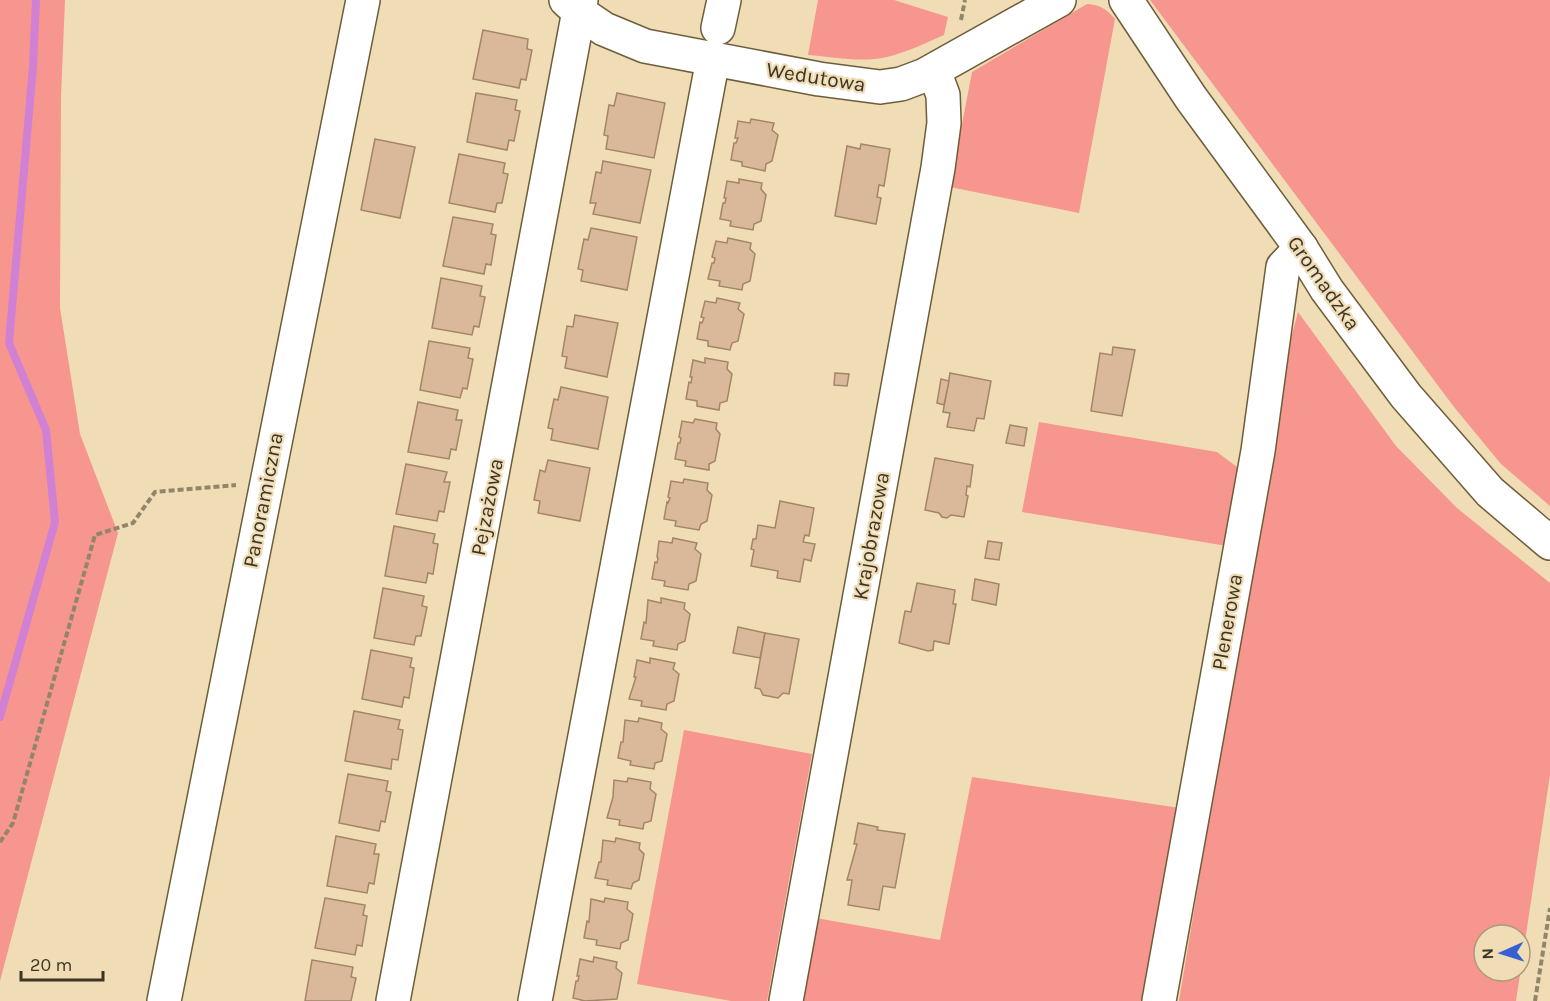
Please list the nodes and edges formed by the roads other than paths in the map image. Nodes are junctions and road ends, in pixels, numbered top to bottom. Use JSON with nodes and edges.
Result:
{"nodes":[{"id":1,"x":363,"y":0,"type":"edge"},
{"id":2,"x":1059,"y":0,"type":"edge"},
{"id":3,"x":1126,"y":0,"type":"edge"},
{"id":4,"x":575,"y":4,"type":"edge"},
{"id":5,"x":718,"y":29,"type":"edge"},
{"id":6,"x":934,"y":70,"type":"junction"},
{"id":7,"x":1301,"y":249,"type":"junction"},
{"id":8,"x":1550,"y":543,"type":"edge"},
{"id":9,"x":164,"y":1001,"type":"edge"},
{"id":10,"x":393,"y":1001,"type":"edge"},
{"id":11,"x":535,"y":1001,"type":"edge"},
{"id":12,"x":786,"y":1001,"type":"edge"},
{"id":13,"x":1159,"y":1001,"type":"edge"}],
"edges":[{"from":1,"to":9,"type":"street","name":"Panoramiczna"},
{"from":2,"to":6,"type":"street","name":"Wedutowa"},
{"from":3,"to":7,"type":"street","name":"Gromadzka"},
{"from":4,"to":5,"type":"street","name":"Wedutowa"},
{"from":4,"to":10,"type":"street","name":"Pejzażowa"},
{"from":5,"to":6,"type":"street","name":"Wedutowa"},
{"from":5,"to":11,"type":"street"},
{"from":6,"to":12,"type":"street","name":"Krajobrazowa"},
{"from":7,"to":8,"type":"street","name":"Gromadzka"},
{"from":7,"to":13,"type":"street","name":"Plenerowa"}]}
